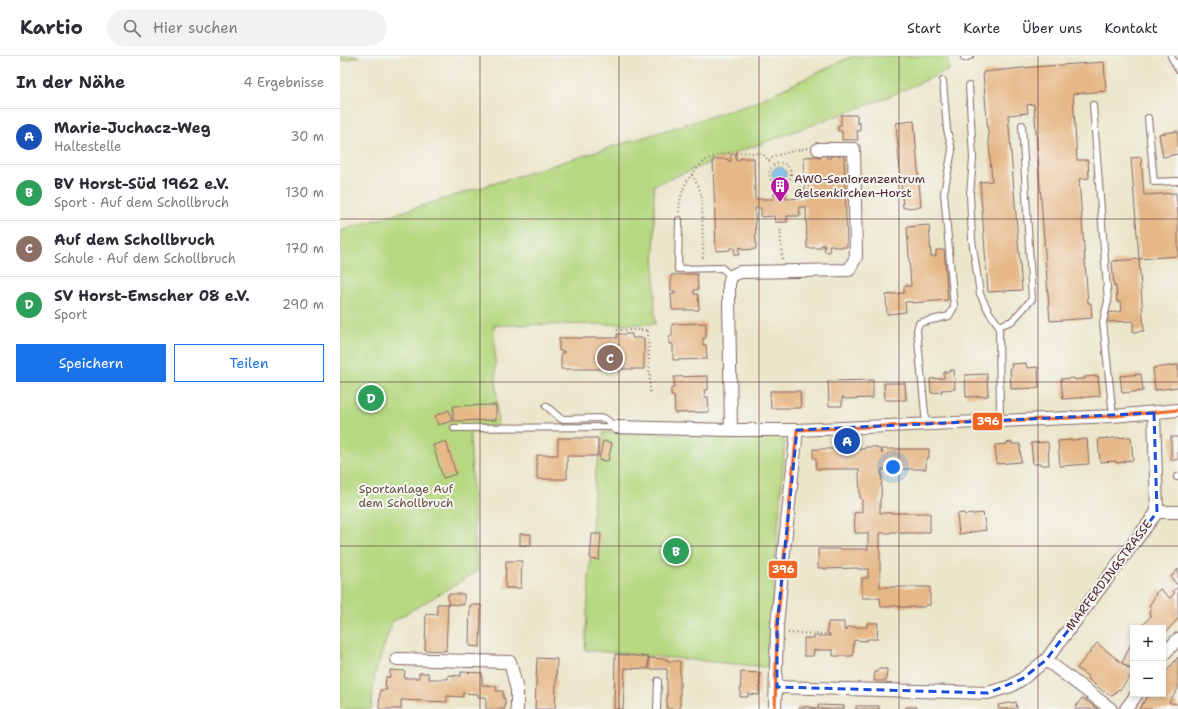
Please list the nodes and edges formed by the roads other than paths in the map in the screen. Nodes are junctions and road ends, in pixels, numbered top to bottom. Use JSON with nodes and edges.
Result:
{"nodes":[{"id":1,"x":1171,"y":56,"type":"edge"},
{"id":2,"x":1178,"y":70,"type":"edge"},
{"id":3,"x":943,"y":82,"type":"dead end"},
{"id":4,"x":969,"y":86,"type":"dead end"},
{"id":5,"x":1093,"y":105,"type":"dead end"},
{"id":6,"x":1148,"y":118,"type":"dead end"},
{"id":7,"x":1022,"y":125,"type":"dead end"},
{"id":8,"x":818,"y":149,"type":"road end"},
{"id":9,"x":1178,"y":181,"type":"edge"},
{"id":10,"x":679,"y":220,"type":"road end"},
{"id":11,"x":731,"y":276,"type":"junction"},
{"id":12,"x":999,"y":326,"type":"junction"},
{"id":13,"x":546,"y":406,"type":"dead end"},
{"id":14,"x":1178,"y":410,"type":"edge"},
{"id":15,"x":1154,"y":413,"type":"junction"},
{"id":16,"x":1113,"y":416,"type":"junction"},
{"id":17,"x":1000,"y":422,"type":"junction"},
{"id":18,"x":926,"y":424,"type":"junction"},
{"id":19,"x":616,"y":427,"type":"junction"},
{"id":20,"x":454,"y":428,"type":"dead end"},
{"id":21,"x":730,"y":430,"type":"junction"},
{"id":22,"x":798,"y":430,"type":"junction"},
{"id":23,"x":1157,"y":512,"type":"junction"},
{"id":24,"x":1178,"y":512,"type":"edge"},
{"id":25,"x":1178,"y":639,"type":"edge"},
{"id":26,"x":1166,"y":652,"type":"edge"},
{"id":27,"x":397,"y":659,"type":"dead end"},
{"id":28,"x":1046,"y":660,"type":"junction"},
{"id":29,"x":658,"y":681,"type":"dead end"},
{"id":30,"x":776,"y":687,"type":"junction"},
{"id":31,"x":1135,"y":697,"type":"edge"},
{"id":32,"x":517,"y":709,"type":"edge"},
{"id":33,"x":657,"y":709,"type":"edge"},
{"id":34,"x":776,"y":709,"type":"edge"},
{"id":35,"x":1111,"y":709,"type":"edge"},
{"id":36,"x":1126,"y":709,"type":"edge"}],
"edges":[{"from":1,"to":2,"type":"lane"},
{"from":3,"to":18,"type":"lane"},
{"from":4,"to":12,"type":"lane"},
{"from":5,"to":16,"type":"lane"},
{"from":6,"to":9,"type":"lane"},
{"from":7,"to":12,"type":"lane"},
{"from":8,"to":11,"type":"street"},
{"from":10,"to":11,"type":"lane"},
{"from":11,"to":21,"type":"street"},
{"from":12,"to":17,"type":"lane"},
{"from":13,"to":19,"type":"lane"},
{"from":14,"to":15,"type":"street"},
{"from":15,"to":16,"type":"street"},
{"from":15,"to":23,"type":"street","name":"MARFERDINGSTRASSE"},
{"from":16,"to":17,"type":"street"},
{"from":17,"to":18,"type":"street"},
{"from":18,"to":22,"type":"street"},
{"from":19,"to":20,"type":"lane"},
{"from":19,"to":21,"type":"street"},
{"from":21,"to":22,"type":"street"},
{"from":22,"to":30,"type":"street"},
{"from":23,"to":24,"type":"street"},
{"from":23,"to":28,"type":"street","name":"MARFERDINGSTRASSE"},
{"from":25,"to":26,"type":"street"},
{"from":27,"to":32,"type":"street"},
{"from":28,"to":30,"type":"street","name":"MARFERDINGSTRASSE"},
{"from":28,"to":35,"type":"street"},
{"from":29,"to":33,"type":"lane"},
{"from":30,"to":34,"type":"street"},
{"from":31,"to":36,"type":"street"}]}
